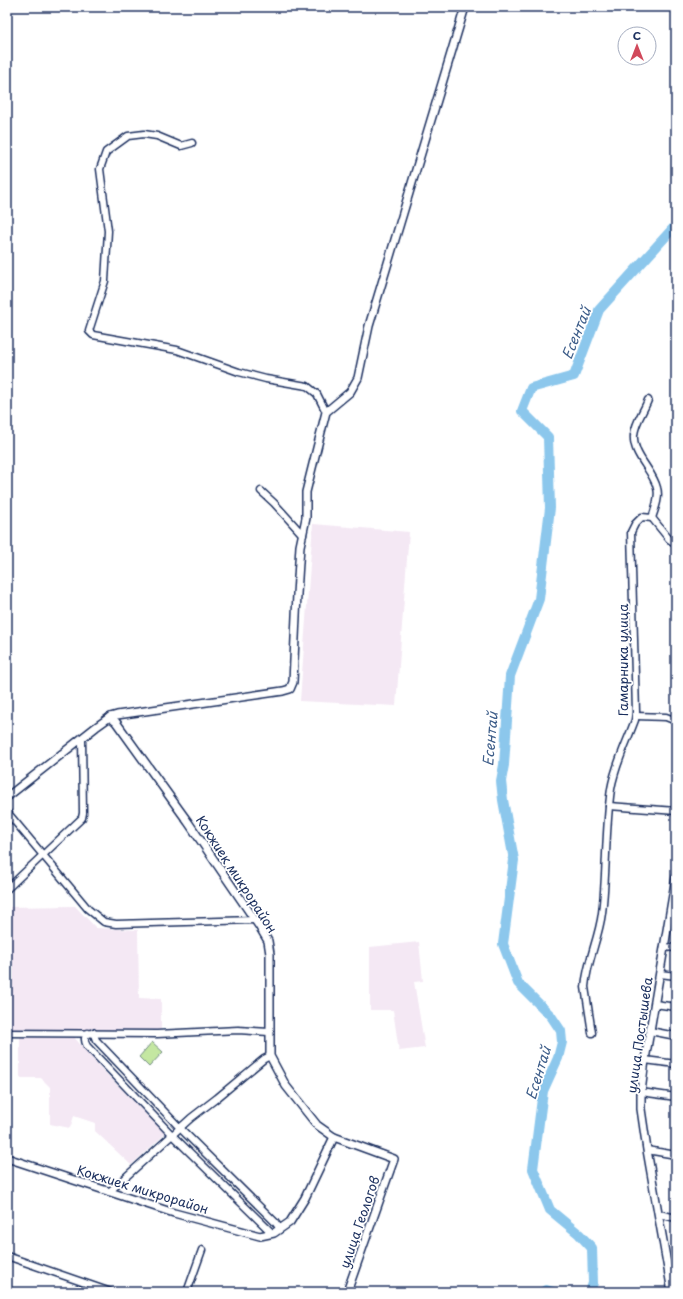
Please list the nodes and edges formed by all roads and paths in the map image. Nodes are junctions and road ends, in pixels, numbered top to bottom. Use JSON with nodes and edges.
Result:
{"nodes":[{"id":1,"x":465,"y":7,"type":"edge"},
{"id":2,"x":192,"y":143,"type":"dead end"},
{"id":3,"x":648,"y":400,"type":"dead end"},
{"id":4,"x":326,"y":412,"type":"junction"},
{"id":5,"x":261,"y":491,"type":"dead end"},
{"id":6,"x":652,"y":518,"type":"junction"},
{"id":7,"x":303,"y":535,"type":"junction"},
{"id":8,"x":676,"y":544,"type":"edge"},
{"id":9,"x":636,"y":716,"type":"junction"},
{"id":10,"x":110,"y":717,"type":"junction"},
{"id":11,"x":676,"y":721,"type":"edge"},
{"id":12,"x":82,"y":738,"type":"junction"},
{"id":13,"x":7,"y":797,"type":"edge"},
{"id":14,"x":609,"y":806,"type":"junction"},
{"id":15,"x":676,"y":811,"type":"edge"},
{"id":16,"x":7,"y":812,"type":"edge"},
{"id":17,"x":43,"y":856,"type":"junction"},
{"id":18,"x":676,"y":877,"type":"edge"},
{"id":19,"x":7,"y":889,"type":"edge"},
{"id":20,"x":674,"y":896,"type":"edge"},
{"id":21,"x":255,"y":920,"type":"junction"},
{"id":22,"x":664,"y":947,"type":"junction"},
{"id":23,"x":676,"y":948,"type":"edge"},
{"id":24,"x":660,"y":974,"type":"junction"},
{"id":25,"x":676,"y":976,"type":"edge"},
{"id":26,"x":655,"y":1004,"type":"junction"},
{"id":27,"x":676,"y":1007,"type":"edge"},
{"id":28,"x":650,"y":1031,"type":"junction"},
{"id":29,"x":90,"y":1032,"type":"junction"},
{"id":30,"x":269,"y":1032,"type":"junction"},
{"id":31,"x":7,"y":1033,"type":"edge"},
{"id":32,"x":592,"y":1033,"type":"dead end"},
{"id":33,"x":676,"y":1036,"type":"edge"},
{"id":34,"x":270,"y":1056,"type":"junction"},
{"id":35,"x":645,"y":1060,"type":"junction"},
{"id":36,"x":676,"y":1064,"type":"edge"},
{"id":37,"x":641,"y":1092,"type":"junction"},
{"id":38,"x":676,"y":1097,"type":"edge"},
{"id":39,"x":180,"y":1128,"type":"junction"},
{"id":40,"x":172,"y":1135,"type":"junction"},
{"id":41,"x":334,"y":1137,"type":"junction"},
{"id":42,"x":647,"y":1150,"type":"junction"},
{"id":43,"x":676,"y":1155,"type":"edge"},
{"id":44,"x":7,"y":1158,"type":"edge"},
{"id":45,"x":394,"y":1159,"type":"joint"},
{"id":46,"x":109,"y":1192,"type":"junction"},
{"id":47,"x":659,"y":1214,"type":"junction"},
{"id":48,"x":676,"y":1218,"type":"edge"},
{"id":49,"x":280,"y":1229,"type":"junction"},
{"id":50,"x":272,"y":1233,"type":"junction"},
{"id":51,"x":202,"y":1250,"type":"dead end"},
{"id":52,"x":7,"y":1256,"type":"edge"},
{"id":53,"x":111,"y":1292,"type":"edge"},
{"id":54,"x":187,"y":1292,"type":"edge"},
{"id":55,"x":347,"y":1292,"type":"edge"},
{"id":56,"x":672,"y":1292,"type":"edge"}],
"edges":[{"from":1,"to":4,"type":"street"},
{"from":2,"to":4,"type":"street"},
{"from":3,"to":6,"type":"street"},
{"from":4,"to":7,"type":"street"},
{"from":5,"to":7,"type":"street"},
{"from":6,"to":8,"type":"street"},
{"from":6,"to":9,"type":"street","name":"Гамарника улица"},
{"from":7,"to":10,"type":"street"},
{"from":9,"to":11,"type":"street"},
{"from":9,"to":14,"type":"street","name":"Гамарника улица"},
{"from":10,"to":12,"type":"street"},
{"from":10,"to":21,"type":"street","name":"Кокжиек микрорайон"},
{"from":12,"to":13,"type":"street"},
{"from":12,"to":17,"type":"street"},
{"from":14,"to":15,"type":"street"},
{"from":14,"to":32,"type":"street","name":"Гамарника улица"},
{"from":16,"to":17,"type":"street"},
{"from":17,"to":19,"type":"street"},
{"from":17,"to":21,"type":"street"},
{"from":18,"to":20,"type":"street","name":"улица Постышева"},
{"from":20,"to":22,"type":"street","name":"улица Постышева"},
{"from":21,"to":30,"type":"street","name":"Кокжиек микрорайон"},
{"from":22,"to":23,"type":"street"},
{"from":22,"to":24,"type":"street","name":"улица Постышева"},
{"from":24,"to":25,"type":"street"},
{"from":24,"to":26,"type":"street","name":"улица Постышева"},
{"from":26,"to":27,"type":"street"},
{"from":26,"to":28,"type":"street","name":"улица Постышева"},
{"from":28,"to":33,"type":"street"},
{"from":28,"to":35,"type":"street","name":"улица Постышева"},
{"from":29,"to":30,"type":"street"},
{"from":29,"to":31,"type":"street"},
{"from":29,"to":39,"type":"street"},
{"from":29,"to":40,"type":"street"},
{"from":30,"to":34,"type":"street","name":"Кокжиек микрорайон"},
{"from":34,"to":39,"type":"street"},
{"from":34,"to":41,"type":"street","name":"Кокжиек микрорайон"},
{"from":35,"to":36,"type":"street"},
{"from":35,"to":37,"type":"street","name":"улица Постышева"},
{"from":37,"to":38,"type":"street"},
{"from":37,"to":42,"type":"street","name":"улица Постышева"},
{"from":39,"to":40,"type":"street"},
{"from":39,"to":49,"type":"street"},
{"from":40,"to":46,"type":"street"},
{"from":40,"to":50,"type":"street"},
{"from":41,"to":45,"type":"street","name":"Кокжиек микрорайон"},
{"from":41,"to":49,"type":"street"},
{"from":42,"to":43,"type":"street"},
{"from":42,"to":47,"type":"street","name":"улица Постышева"},
{"from":44,"to":46,"type":"street","name":"Кокжиек микрорайон"},
{"from":45,"to":55,"type":"street","name":"улица Геологов"},
{"from":46,"to":50,"type":"street","name":"Кокжиек микрорайон"},
{"from":47,"to":48,"type":"street"},
{"from":47,"to":56,"type":"street","name":"улица Постышева"},
{"from":49,"to":50,"type":"street"},
{"from":51,"to":54,"type":"street"},
{"from":52,"to":53,"type":"street"}]}
